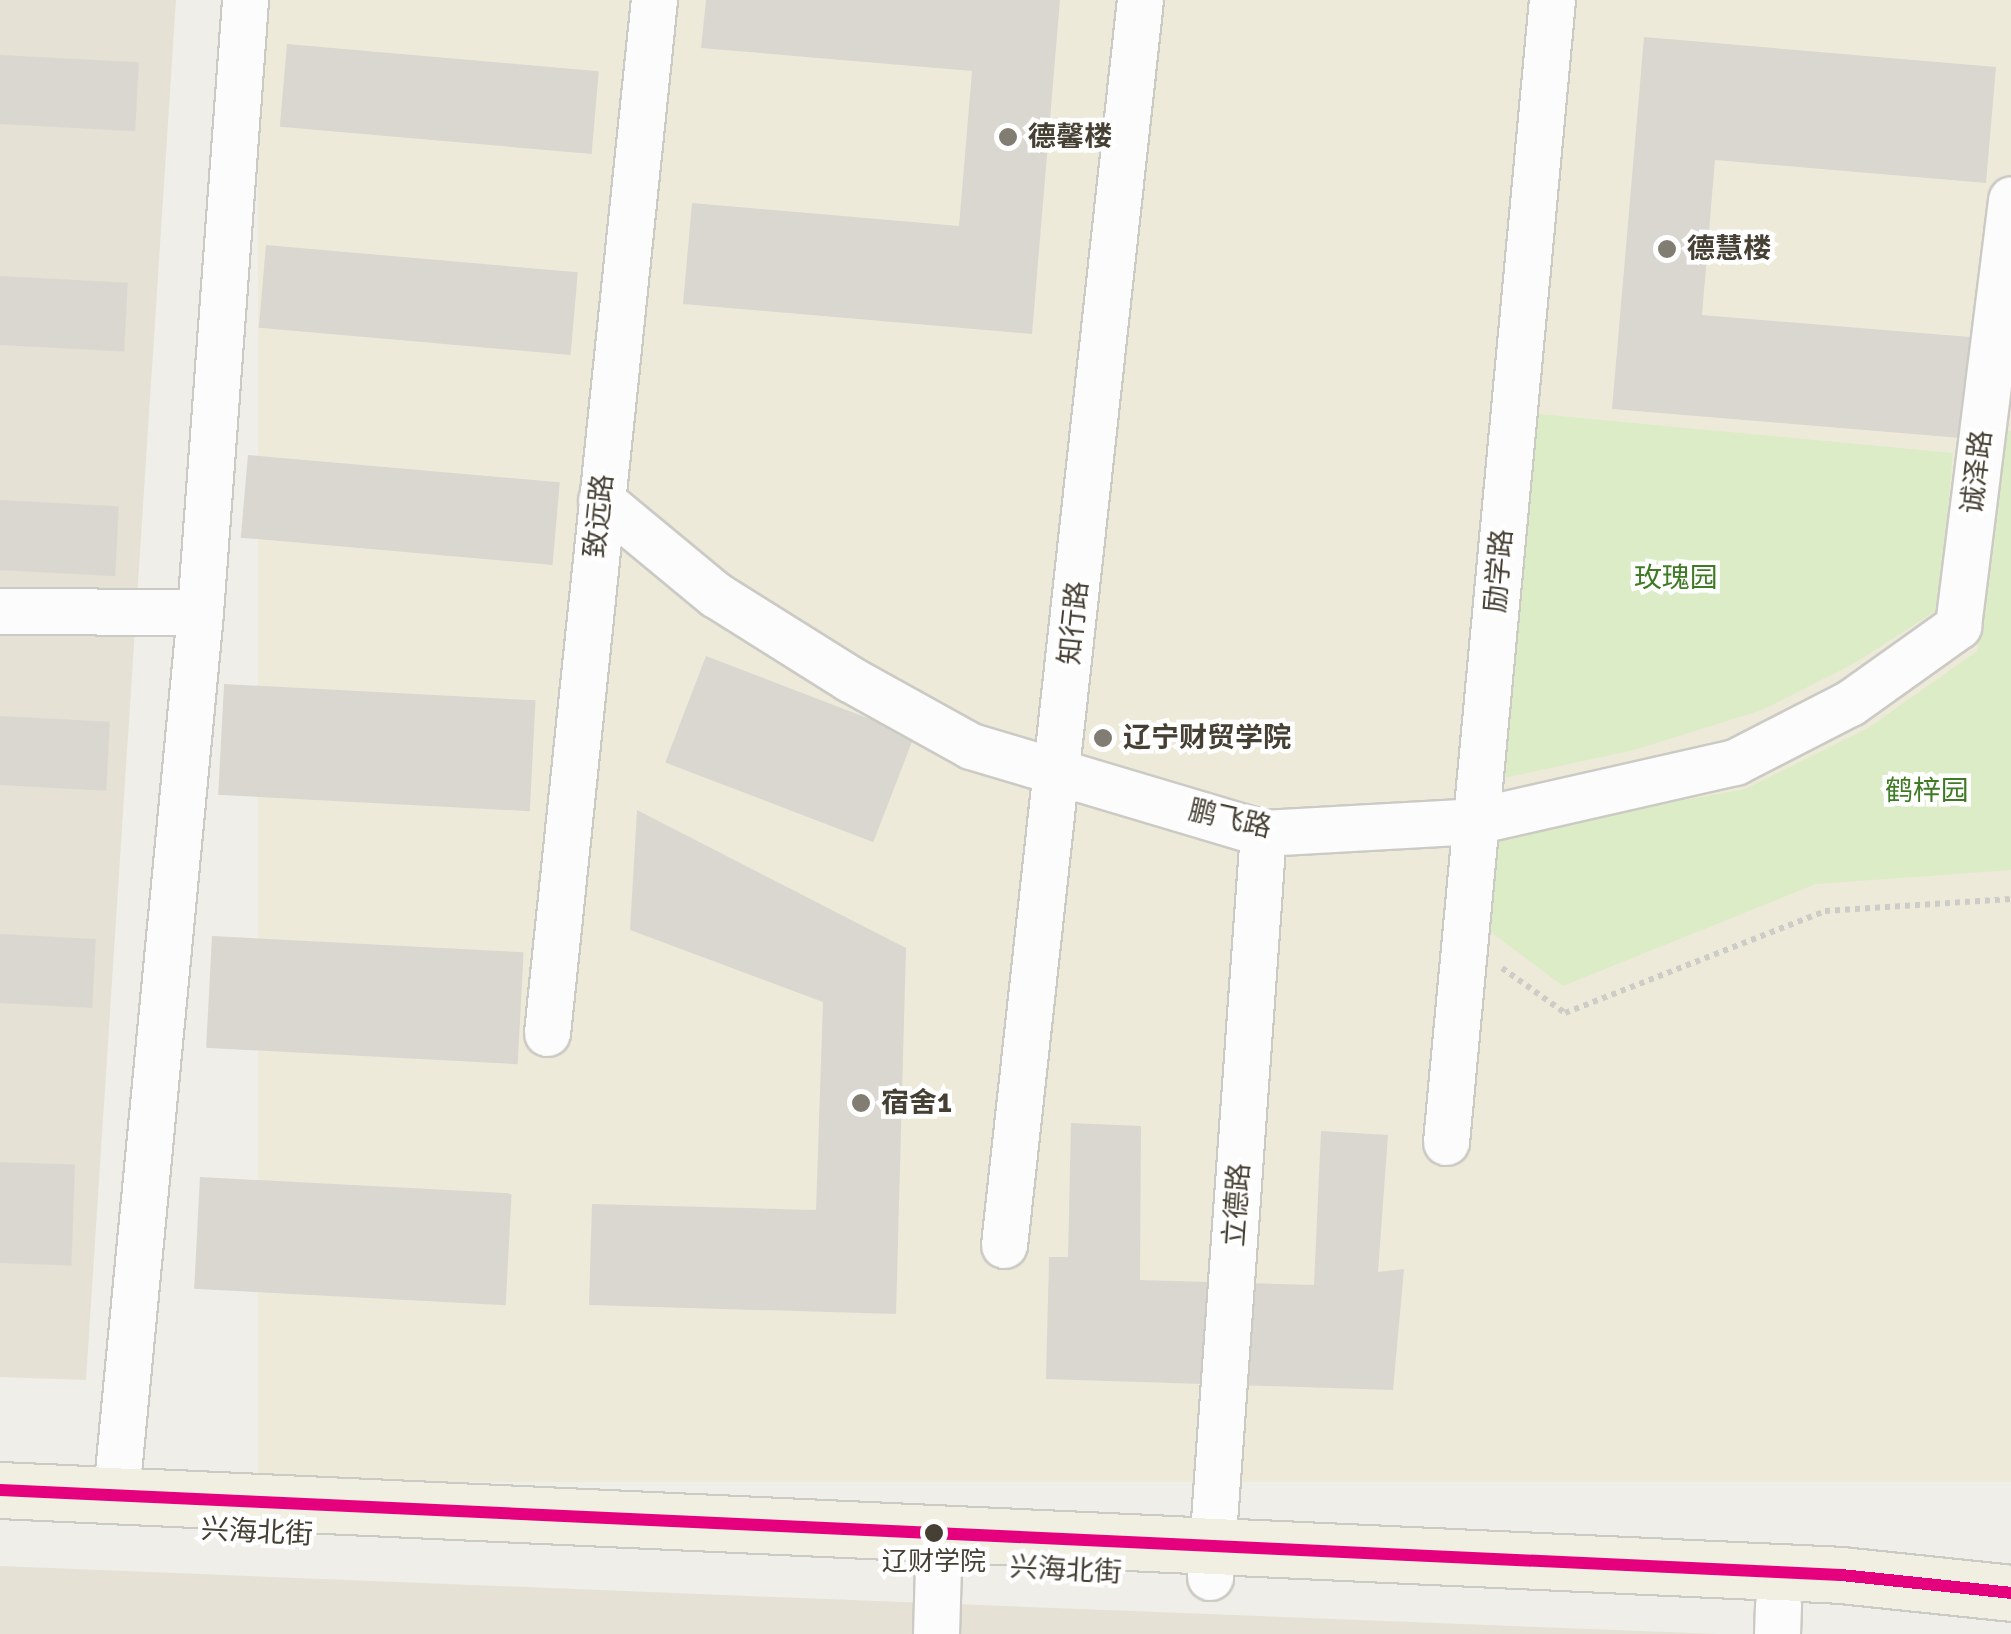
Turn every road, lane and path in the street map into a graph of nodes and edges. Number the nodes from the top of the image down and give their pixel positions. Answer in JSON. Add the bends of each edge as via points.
{"nodes":[{"id":1,"x":245,"y":0,"type":"edge"},
{"id":2,"x":654,"y":0,"type":"edge"},
{"id":3,"x":1140,"y":0,"type":"edge"},
{"id":4,"x":1552,"y":0,"type":"edge"},
{"id":5,"x":2011,"y":199,"type":"edge"},
{"id":6,"x":1998,"y":404,"type":"edge"},
{"id":7,"x":601,"y":500,"type":"junction"},
{"id":8,"x":0,"y":611,"type":"edge"},
{"id":9,"x":200,"y":612,"type":"junction"},
{"id":10,"x":1958,"y":626,"type":"joint"},
{"id":11,"x":1058,"y":772,"type":"junction"},
{"id":12,"x":1475,"y":821,"type":"junction"},
{"id":13,"x":1264,"y":832,"type":"junction"},
{"id":14,"x":2011,"y":900,"type":"edge"},
{"id":15,"x":1464,"y":940,"type":"junction"},
{"id":16,"x":547,"y":1033,"type":"dead end"},
{"id":17,"x":1446,"y":1142,"type":"dead end"},
{"id":18,"x":1004,"y":1246,"type":"dead end"},
{"id":19,"x":0,"y":1490,"type":"edge"},
{"id":20,"x":116,"y":1493,"type":"junction"},
{"id":21,"x":0,"y":1523,"type":"edge"},
{"id":22,"x":939,"y":1548,"type":"junction"},
{"id":23,"x":1211,"y":1561,"type":"junction"},
{"id":24,"x":2011,"y":1593,"type":"edge"},
{"id":25,"x":1777,"y":1619,"type":"edge"},
{"id":26,"x":2011,"y":1624,"type":"edge"},
{"id":27,"x":936,"y":1634,"type":"edge"}],
"edges":[{"from":1,"to":9,"type":"street"},
{"from":2,"to":7,"type":"street","name":"致远路"},
{"from":3,"to":11,"type":"street","name":"知行路"},
{"from":4,"to":12,"type":"street","name":"励学路"},
{"from":5,"to":6,"type":"street","name":"诚泽路"},
{"from":6,"to":10,"type":"street","name":"诚泽路"},
{"from":7,"to":11,"type":"street","name":"鹏飞路","via":[[716,595],[850,679],[971,746]]},
{"from":7,"to":16,"type":"street","name":"致远路"},
{"from":8,"to":9,"type":"street"},
{"from":9,"to":20,"type":"street"},
{"from":10,"to":12,"type":"street","name":"鹏飞路","via":[[1850,704],[1735,762]]},
{"from":11,"to":13,"type":"street","name":"鹏飞路"},
{"from":11,"to":18,"type":"street","name":"知行路"},
{"from":12,"to":13,"type":"street","name":"鹏飞路"},
{"from":12,"to":15,"type":"street","name":"励学路"},
{"from":13,"to":23,"type":"street","name":"立德路"},
{"from":14,"to":15,"type":"path","via":[[1824,911],[1565,1014]]},
{"from":15,"to":17,"type":"street","name":"励学路"},
{"from":19,"to":20,"type":"main road","name":"兴海北街"},
{"from":20,"to":22,"type":"main road","name":"兴海北街"},
{"from":21,"to":22,"type":"main road","name":"兴海北街"},
{"from":22,"to":23,"type":"main road","name":"兴海北街"},
{"from":22,"to":27,"type":"street"},
{"from":23,"to":24,"type":"main road","name":"兴海北街","via":[[1841,1575]]},
{"from":23,"to":25,"type":"main road","name":"兴海北街"},
{"from":25,"to":26,"type":"main road","name":"兴海北街"}]}
